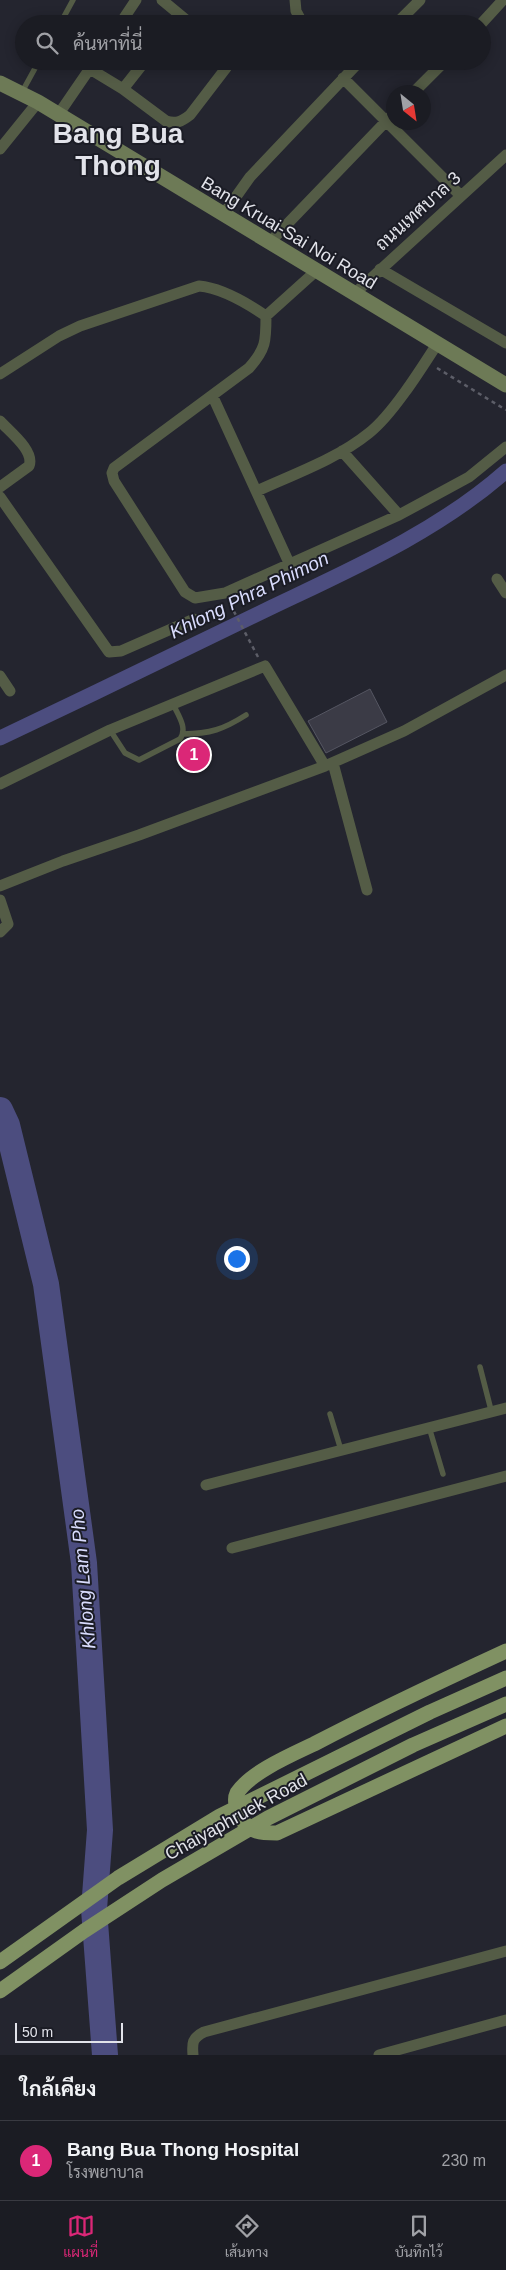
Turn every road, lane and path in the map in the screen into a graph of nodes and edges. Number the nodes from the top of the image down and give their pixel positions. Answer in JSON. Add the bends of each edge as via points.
{"nodes":[{"id":1,"x":73,"y":0,"type":"edge"},
{"id":2,"x":136,"y":0,"type":"edge"},
{"id":3,"x":162,"y":0,"type":"edge"},
{"id":4,"x":295,"y":0,"type":"edge"},
{"id":5,"x":420,"y":0,"type":"edge"},
{"id":6,"x":503,"y":0,"type":"edge"},
{"id":7,"x":65,"y":15,"type":"edge"},
{"id":8,"x":126,"y":15,"type":"edge"},
{"id":9,"x":174,"y":15,"type":"edge"},
{"id":10,"x":298,"y":15,"type":"edge"},
{"id":11,"x":405,"y":15,"type":"edge"},
{"id":12,"x":489,"y":15,"type":"edge"},
{"id":13,"x":34,"y":70,"type":"edge"},
{"id":14,"x":89,"y":70,"type":"edge"},
{"id":15,"x":98,"y":70,"type":"edge"},
{"id":16,"x":138,"y":70,"type":"edge"},
{"id":17,"x":224,"y":70,"type":"edge"},
{"id":18,"x":351,"y":70,"type":"edge"},
{"id":19,"x":436,"y":70,"type":"edge"},
{"id":20,"x":343,"y":78,"type":"junction"},
{"id":21,"x":0,"y":83,"type":"edge"},
{"id":22,"x":421,"y":85,"type":"edge"},
{"id":23,"x":123,"y":89,"type":"junction"},
{"id":24,"x":21,"y":94,"type":"junction"},
{"id":25,"x":38,"y":102,"type":"junction"},
{"id":26,"x":58,"y":115,"type":"junction"},
{"id":27,"x":385,"y":122,"type":"junction"},
{"id":28,"x":0,"y":149,"type":"edge"},
{"id":29,"x":506,"y":155,"type":"edge"},
{"id":30,"x":461,"y":196,"type":"junction"},
{"id":31,"x":223,"y":215,"type":"junction"},
{"id":32,"x":269,"y":243,"type":"junction"},
{"id":33,"x":380,"y":269,"type":"junction"},
{"id":34,"x":316,"y":271,"type":"junction"},
{"id":35,"x":354,"y":294,"type":"junction"},
{"id":36,"x":266,"y":316,"type":"junction"},
{"id":37,"x":506,"y":343,"type":"edge"},
{"id":38,"x":437,"y":344,"type":"junction"},
{"id":39,"x":426,"y":361,"type":"junction"},
{"id":40,"x":0,"y":374,"type":"edge"},
{"id":41,"x":506,"y":385,"type":"edge"},
{"id":42,"x":213,"y":397,"type":"junction"},
{"id":43,"x":506,"y":410,"type":"edge"},
{"id":44,"x":0,"y":422,"type":"edge"},
{"id":45,"x":506,"y":447,"type":"edge"},
{"id":46,"x":342,"y":451,"type":"junction"},
{"id":47,"x":0,"y":487,"type":"edge"},
{"id":48,"x":257,"y":491,"type":"junction"},
{"id":49,"x":0,"y":497,"type":"edge"},
{"id":50,"x":399,"y":515,"type":"junction"},
{"id":51,"x":290,"y":565,"type":"junction"},
{"id":52,"x":497,"y":579,"type":"dead end"},
{"id":53,"x":506,"y":593,"type":"edge"},
{"id":54,"x":229,"y":602,"type":"dead end"},
{"id":55,"x":194,"y":619,"type":"dead end"},
{"id":56,"x":253,"y":650,"type":"dead end"},
{"id":57,"x":506,"y":674,"type":"edge"},
{"id":58,"x":0,"y":676,"type":"edge"},
{"id":59,"x":10,"y":691,"type":"dead end"},
{"id":60,"x":173,"y":704,"type":"junction"},
{"id":61,"x":246,"y":715,"type":"dead end"},
{"id":62,"x":110,"y":730,"type":"junction"},
{"id":63,"x":183,"y":734,"type":"junction"},
{"id":64,"x":329,"y":764,"type":"junction"},
{"id":65,"x":0,"y":784,"type":"edge"},
{"id":66,"x":0,"y":886,"type":"edge"},
{"id":67,"x":367,"y":890,"type":"dead end"},
{"id":68,"x":0,"y":900,"type":"edge"},
{"id":69,"x":0,"y":932,"type":"edge"},
{"id":70,"x":480,"y":1367,"type":"dead end"},
{"id":71,"x":506,"y":1408,"type":"edge"},
{"id":72,"x":491,"y":1410,"type":"junction"},
{"id":73,"x":330,"y":1414,"type":"dead end"},
{"id":74,"x":429,"y":1427,"type":"junction"},
{"id":75,"x":341,"y":1450,"type":"junction"},
{"id":76,"x":442,"y":1474,"type":"dead end"},
{"id":77,"x":506,"y":1476,"type":"edge"},
{"id":78,"x":206,"y":1485,"type":"dead end"},
{"id":79,"x":232,"y":1548,"type":"dead end"},
{"id":80,"x":506,"y":1651,"type":"edge"},
{"id":81,"x":506,"y":1678,"type":"edge"},
{"id":82,"x":506,"y":1704,"type":"edge"},
{"id":83,"x":506,"y":1726,"type":"edge"},
{"id":84,"x":506,"y":1950,"type":"edge"},
{"id":85,"x":0,"y":1962,"type":"edge"},
{"id":86,"x":0,"y":1991,"type":"edge"},
{"id":87,"x":506,"y":2020,"type":"edge"},
{"id":88,"x":193,"y":2055,"type":"edge"},
{"id":89,"x":379,"y":2055,"type":"edge"}],
"edges":[{"from":1,"to":7,"type":"lane"},
{"from":2,"to":8,"type":"street"},
{"from":3,"to":9,"type":"street"},
{"from":4,"to":10,"type":"street"},
{"from":5,"to":11,"type":"street"},
{"from":6,"to":12,"type":"street"},
{"from":13,"to":24,"type":"lane"},
{"from":14,"to":26,"type":"street"},
{"from":15,"to":23,"type":"street"},
{"from":16,"to":23,"type":"street"},
{"from":17,"to":23,"type":"street","via":[[190,115],[173,123]]},
{"from":18,"to":20,"type":"street"},
{"from":19,"to":22,"type":"street"},
{"from":20,"to":27,"type":"street"},
{"from":20,"to":31,"type":"street","via":[[250,177]]},
{"from":21,"to":24,"type":"main road","name":"Bang Kruai-Sai Noi Road"},
{"from":24,"to":25,"type":"main road","name":"Bang Kruai-Sai Noi Road"},
{"from":25,"to":26,"type":"main road","name":"Bang Kruai-Sai Noi Road"},
{"from":25,"to":28,"type":"street"},
{"from":26,"to":31,"type":"main road","name":"Bang Kruai-Sai Noi Road"},
{"from":27,"to":30,"type":"street"},
{"from":27,"to":32,"type":"street"},
{"from":29,"to":30,"type":"street","name":"ถนนเทศบาล 3"},
{"from":30,"to":33,"type":"street","name":"ถนนเทศบาล 3"},
{"from":31,"to":32,"type":"main road","name":"Bang Kruai-Sai Noi Road"},
{"from":32,"to":34,"type":"main road","name":"Bang Kruai-Sai Noi Road"},
{"from":33,"to":35,"type":"street","name":"ถนนเทศบาล 3"},
{"from":33,"to":37,"type":"street"},
{"from":34,"to":35,"type":"main road","name":"Bang Kruai-Sai Noi Road"},
{"from":34,"to":36,"type":"street"},
{"from":35,"to":38,"type":"main road","name":"Bang Kruai-Sai Noi Road"},
{"from":36,"to":40,"type":"street","via":[[248,304],[199,286],[80,326]]},
{"from":36,"to":42,"type":"street","via":[[266,341],[260,356]]},
{"from":38,"to":39,"type":"street"},
{"from":38,"to":41,"type":"main road","name":"Bang Kruai-Sai Noi Road"},
{"from":39,"to":43,"type":"path"},
{"from":39,"to":46,"type":"street","via":[[384,418]]},
{"from":42,"to":48,"type":"street"},
{"from":42,"to":51,"type":"street","via":[[114,468],[114,481],[185,592],[191,596],[225,593]]},
{"from":44,"to":47,"type":"street","via":[[29,454],[31,462]]},
{"from":45,"to":50,"type":"street","via":[[469,477]]},
{"from":46,"to":48,"type":"street"},
{"from":46,"to":50,"type":"street"},
{"from":48,"to":51,"type":"street"},
{"from":49,"to":55,"type":"street","via":[[109,652],[121,651]]},
{"from":50,"to":51,"type":"street"},
{"from":52,"to":53,"type":"street"},
{"from":54,"to":56,"type":"path"},
{"from":57,"to":64,"type":"street","via":[[404,731]]},
{"from":58,"to":59,"type":"street"},
{"from":60,"to":62,"type":"street"},
{"from":60,"to":63,"type":"lane","via":[[183,726]]},
{"from":60,"to":64,"type":"street","via":[[265,666]]},
{"from":61,"to":63,"type":"lane","via":[[205,734]]},
{"from":62,"to":63,"type":"lane","via":[[125,753],[139,760],[180,739]]},
{"from":62,"to":65,"type":"street"},
{"from":64,"to":66,"type":"street","via":[[148,832],[62,860]]},
{"from":64,"to":67,"type":"street"},
{"from":68,"to":69,"type":"street","via":[[8,924]]},
{"from":70,"to":72,"type":"lane"},
{"from":71,"to":72,"type":"street"},
{"from":72,"to":74,"type":"street"},
{"from":73,"to":75,"type":"lane"},
{"from":74,"to":75,"type":"street"},
{"from":74,"to":76,"type":"lane"},
{"from":75,"to":78,"type":"street"},
{"from":77,"to":79,"type":"street"},
{"from":80,"to":83,"type":"main road","via":[[390,1704],[280,1762],[247,1782],[236,1795],[236,1808],[245,1825],[258,1833],[277,1833]]},
{"from":81,"to":85,"type":"main road","name":"Chaiyaphruek Road","via":[[220,1816],[118,1878]]},
{"from":82,"to":86,"type":"main road","name":"Chaiyaphruek Road","via":[[268,1818],[162,1880]]},
{"from":84,"to":88,"type":"street","via":[[204,2032],[192,2042]]},
{"from":87,"to":89,"type":"street"}]}
